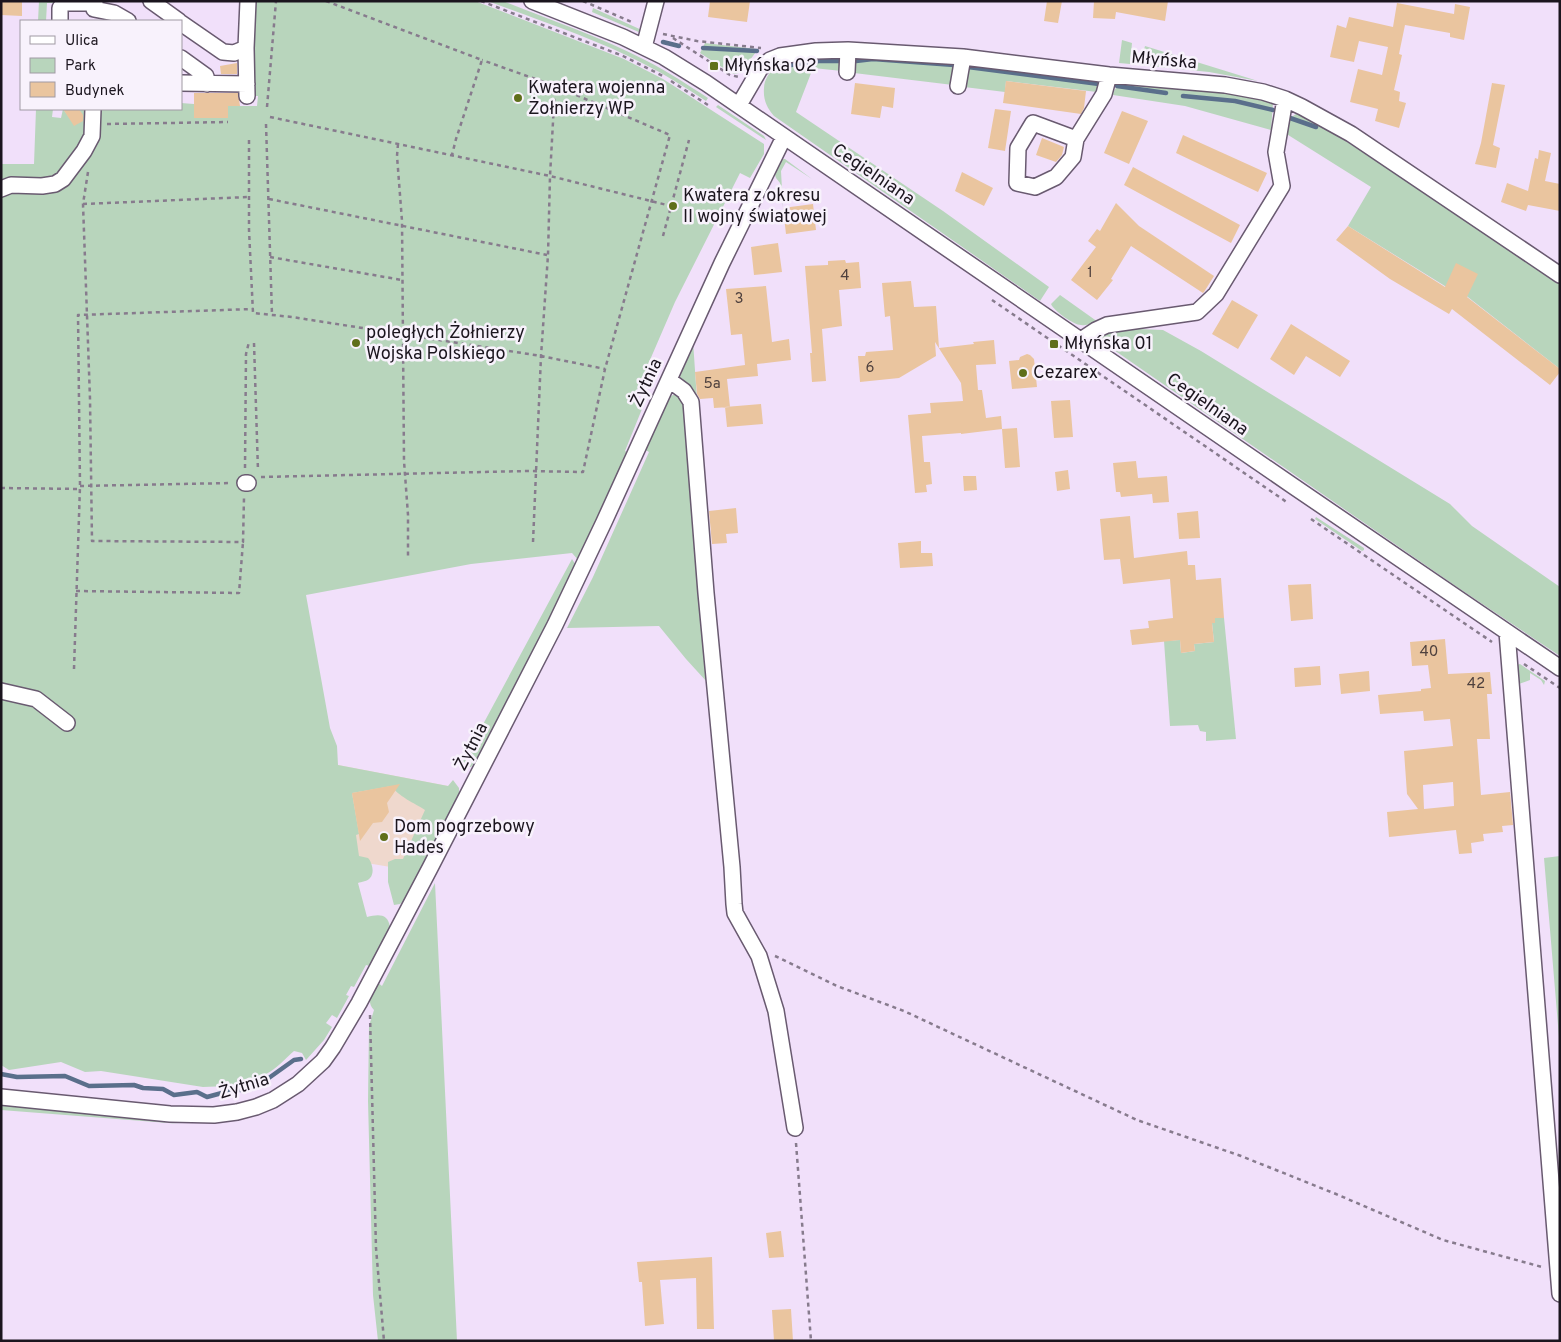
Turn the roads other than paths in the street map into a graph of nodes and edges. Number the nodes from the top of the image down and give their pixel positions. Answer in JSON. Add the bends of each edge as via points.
{"nodes":[{"id":1,"x":150,"y":1,"type":"edge"},
{"id":2,"x":248,"y":1,"type":"edge"},
{"id":3,"x":532,"y":1,"type":"edge"},
{"id":4,"x":656,"y":1,"type":"edge"},
{"id":5,"x":95,"y":9,"type":"edge"},
{"id":6,"x":60,"y":20,"type":"edge"},
{"id":7,"x":126,"y":20,"type":"edge"},
{"id":8,"x":177,"y":20,"type":"edge"},
{"id":9,"x":182,"y":23,"type":"edge"},
{"id":10,"x":644,"y":47,"type":"junction"},
{"id":11,"x":246,"y":48,"type":"junction"},
{"id":12,"x":848,"y":50,"type":"junction"},
{"id":13,"x":963,"y":57,"type":"junction"},
{"id":14,"x":182,"y":59,"type":"edge"},
{"id":15,"x":847,"y":72,"type":"dead end"},
{"id":16,"x":1110,"y":75,"type":"junction"},
{"id":17,"x":182,"y":83,"type":"edge"},
{"id":18,"x":207,"y":84,"type":"junction"},
{"id":19,"x":958,"y":86,"type":"dead end"},
{"id":20,"x":1284,"y":99,"type":"junction"},
{"id":21,"x":739,"y":105,"type":"junction"},
{"id":22,"x":93,"y":110,"type":"edge"},
{"id":23,"x":784,"y":137,"type":"junction"},
{"id":24,"x":1076,"y":139,"type":"junction"},
{"id":25,"x":1,"y":189,"type":"edge"},
{"id":26,"x":1560,"y":275,"type":"edge"},
{"id":27,"x":1080,"y":340,"type":"junction"},
{"id":28,"x":669,"y":380,"type":"junction"},
{"id":29,"x":1506,"y":632,"type":"junction"},
{"id":30,"x":1560,"y":668,"type":"edge"},
{"id":31,"x":1,"y":691,"type":"edge"},
{"id":32,"x":67,"y":723,"type":"dead end"},
{"id":33,"x":1,"y":1097,"type":"edge"},
{"id":34,"x":795,"y":1128,"type":"road end"},
{"id":35,"x":1560,"y":1294,"type":"edge"}],
"edges":[{"from":1,"to":8,"type":"street"},
{"from":2,"to":11,"type":"street"},
{"from":3,"to":10,"type":"street","name":"Cegielniana"},
{"from":4,"to":10,"type":"street"},
{"from":5,"to":6,"type":"street","via":[[64,3],[60,8]]},
{"from":5,"to":7,"type":"street","via":[[114,13]]},
{"from":9,"to":11,"type":"street","via":[[223,52],[234,53]]},
{"from":10,"to":21,"type":"street","name":"Cegielniana"},
{"from":11,"to":18,"type":"street","via":[[247,90]]},
{"from":12,"to":13,"type":"street","name":"Młyńska"},
{"from":12,"to":15,"type":"street"},
{"from":12,"to":21,"type":"street","name":"Młyńska","via":[[794,53],[775,58],[760,70]]},
{"from":13,"to":16,"type":"street","name":"Młyńska"},
{"from":13,"to":19,"type":"street"},
{"from":14,"to":18,"type":"street","via":[[206,76]]},
{"from":16,"to":20,"type":"street","name":"Młyńska","via":[[1225,85]]},
{"from":16,"to":24,"type":"street","via":[[1104,94]]},
{"from":17,"to":18,"type":"street"},
{"from":20,"to":26,"type":"street","name":"Młyńska","via":[[1351,134]]},
{"from":20,"to":27,"type":"street","via":[[1276,152],[1282,186],[1216,294],[1197,312],[1107,325]]},
{"from":21,"to":23,"type":"street","name":"Cegielniana"},
{"from":22,"to":25,"type":"street","via":[[92,136],[63,179],[55,184],[11,185]]},
{"from":23,"to":27,"type":"street","name":"Cegielniana"},
{"from":23,"to":28,"type":"street","name":"Żytnia"},
{"from":24,"to":24,"type":"street","via":[[1034,123],[1018,148],[1017,183],[1034,188],[1056,177],[1073,157]]},
{"from":27,"to":29,"type":"street","name":"Cegielniana"},
{"from":28,"to":33,"type":"street","name":"Żytnia","via":[[604,522],[461,809],[358,1003],[333,1047],[312,1072],[273,1100],[236,1112],[214,1115],[170,1114]]},
{"from":28,"to":34,"type":"street","via":[[684,391],[691,402],[734,904],[738,919],[759,956],[776,1011]]},
{"from":29,"to":30,"type":"street","name":"Cegielniana"},
{"from":29,"to":35,"type":"street"},
{"from":31,"to":32,"type":"street","via":[[36,700]]}]}
